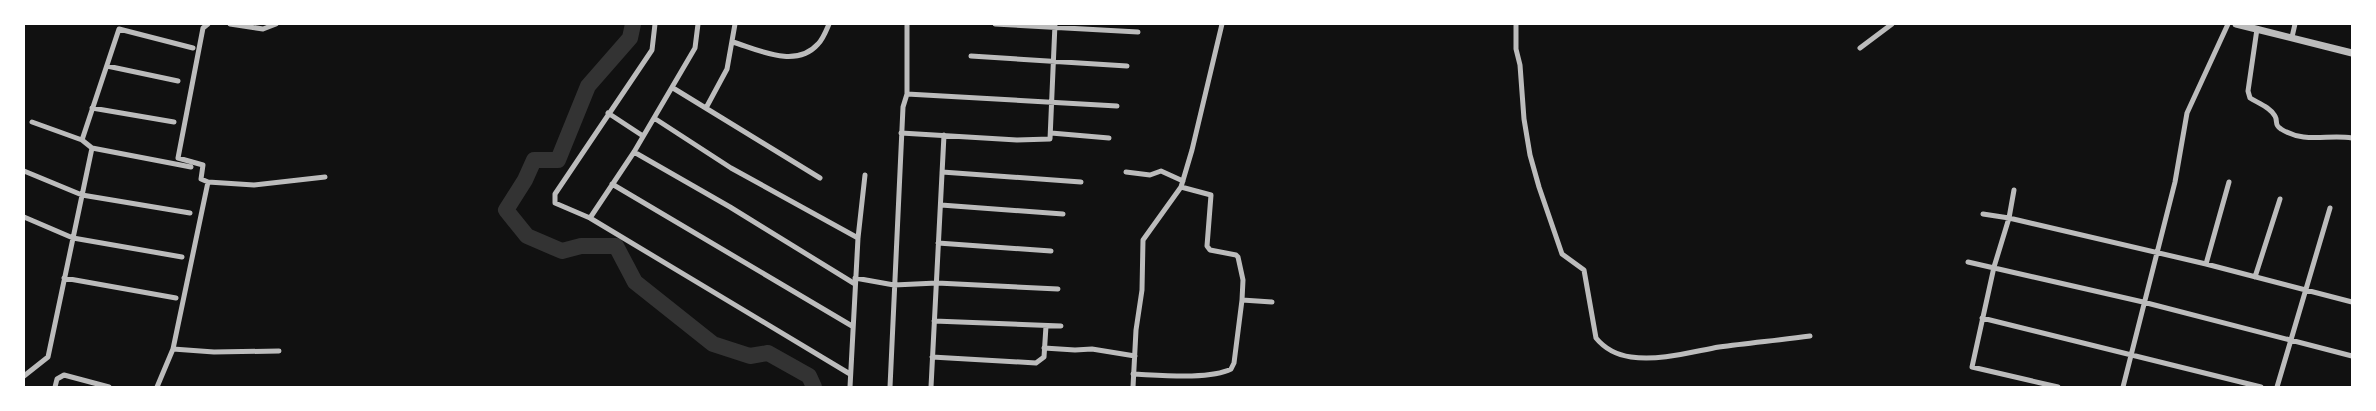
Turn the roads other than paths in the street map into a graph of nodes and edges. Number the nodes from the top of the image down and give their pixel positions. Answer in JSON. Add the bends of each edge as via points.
{"nodes":[{"id":1,"x":208,"y":24,"type":"edge"},
{"id":2,"x":230,"y":24,"type":"edge"},
{"id":3,"x":276,"y":24,"type":"edge"},
{"id":4,"x":655,"y":24,"type":"edge"},
{"id":5,"x":698,"y":24,"type":"edge"},
{"id":6,"x":736,"y":24,"type":"edge"},
{"id":7,"x":830,"y":24,"type":"edge"},
{"id":8,"x":907,"y":24,"type":"edge"},
{"id":9,"x":995,"y":24,"type":"edge"},
{"id":10,"x":1222,"y":24,"type":"edge"},
{"id":11,"x":1516,"y":24,"type":"edge"},
{"id":12,"x":1892,"y":24,"type":"edge"},
{"id":13,"x":2228,"y":24,"type":"edge"},
{"id":14,"x":2236,"y":24,"type":"edge"},
{"id":15,"x":2295,"y":24,"type":"edge"},
{"id":16,"x":1055,"y":25,"type":"edge"},
{"id":17,"x":2256,"y":29,"type":"junction"},
{"id":18,"x":1138,"y":32,"type":"dead end"},
{"id":19,"x":2292,"y":37,"type":"junction"},
{"id":20,"x":734,"y":42,"type":"junction"},
{"id":21,"x":193,"y":48,"type":"dead end"},
{"id":22,"x":1860,"y":48,"type":"dead end"},
{"id":23,"x":2352,"y":53,"type":"edge"},
{"id":24,"x":971,"y":56,"type":"dead end"},
{"id":25,"x":1054,"y":61,"type":"junction"},
{"id":26,"x":107,"y":66,"type":"junction"},
{"id":27,"x":1127,"y":66,"type":"dead end"},
{"id":28,"x":178,"y":81,"type":"dead end"},
{"id":29,"x":673,"y":88,"type":"junction"},
{"id":30,"x":907,"y":94,"type":"junction"},
{"id":31,"x":1052,"y":102,"type":"junction"},
{"id":32,"x":1117,"y":106,"type":"dead end"},
{"id":33,"x":92,"y":108,"type":"junction"},
{"id":34,"x":706,"y":108,"type":"junction"},
{"id":35,"x":608,"y":113,"type":"junction"},
{"id":36,"x":654,"y":118,"type":"junction"},
{"id":37,"x":32,"y":122,"type":"dead end"},
{"id":38,"x":174,"y":122,"type":"dead end"},
{"id":39,"x":901,"y":133,"type":"junction"},
{"id":40,"x":1051,"y":133,"type":"junction"},
{"id":41,"x":644,"y":136,"type":"junction"},
{"id":42,"x":944,"y":136,"type":"junction"},
{"id":43,"x":1109,"y":138,"type":"dead end"},
{"id":44,"x":2352,"y":138,"type":"edge"},
{"id":45,"x":82,"y":140,"type":"junction"},
{"id":46,"x":92,"y":148,"type":"junction"},
{"id":47,"x":634,"y":152,"type":"junction"},
{"id":48,"x":191,"y":167,"type":"dead end"},
{"id":49,"x":24,"y":171,"type":"edge"},
{"id":50,"x":942,"y":172,"type":"junction"},
{"id":51,"x":1126,"y":172,"type":"dead end"},
{"id":52,"x":865,"y":175,"type":"dead end"},
{"id":53,"x":325,"y":177,"type":"dead end"},
{"id":54,"x":820,"y":178,"type":"dead end"},
{"id":55,"x":1183,"y":181,"type":"junction"},
{"id":56,"x":208,"y":182,"type":"junction"},
{"id":57,"x":1081,"y":182,"type":"dead end"},
{"id":58,"x":2229,"y":182,"type":"dead end"},
{"id":59,"x":612,"y":184,"type":"junction"},
{"id":60,"x":1181,"y":187,"type":"junction"},
{"id":61,"x":2014,"y":190,"type":"dead end"},
{"id":62,"x":82,"y":195,"type":"junction"},
{"id":63,"x":2280,"y":199,"type":"dead end"},
{"id":64,"x":941,"y":205,"type":"junction"},
{"id":65,"x":2330,"y":208,"type":"dead end"},
{"id":66,"x":190,"y":214,"type":"dead end"},
{"id":67,"x":1063,"y":214,"type":"dead end"},
{"id":68,"x":1983,"y":214,"type":"dead end"},
{"id":69,"x":24,"y":218,"type":"edge"},
{"id":70,"x":590,"y":218,"type":"junction"},
{"id":71,"x":2009,"y":218,"type":"junction"},
{"id":72,"x":72,"y":238,"type":"junction"},
{"id":73,"x":858,"y":238,"type":"junction"},
{"id":74,"x":938,"y":243,"type":"junction"},
{"id":75,"x":1051,"y":251,"type":"dead end"},
{"id":76,"x":2156,"y":252,"type":"junction"},
{"id":77,"x":182,"y":257,"type":"dead end"},
{"id":78,"x":1968,"y":262,"type":"dead end"},
{"id":79,"x":2206,"y":264,"type":"junction"},
{"id":80,"x":1994,"y":267,"type":"junction"},
{"id":81,"x":2255,"y":276,"type":"junction"},
{"id":82,"x":64,"y":278,"type":"junction"},
{"id":83,"x":855,"y":281,"type":"junction"},
{"id":84,"x":936,"y":283,"type":"junction"},
{"id":85,"x":894,"y":285,"type":"junction"},
{"id":86,"x":1058,"y":289,"type":"dead end"},
{"id":87,"x":2304,"y":290,"type":"junction"},
{"id":88,"x":176,"y":298,"type":"dead end"},
{"id":89,"x":1242,"y":300,"type":"junction"},
{"id":90,"x":1272,"y":302,"type":"dead end"},
{"id":91,"x":2144,"y":302,"type":"junction"},
{"id":92,"x":2352,"y":302,"type":"edge"},
{"id":93,"x":1982,"y":318,"type":"junction"},
{"id":94,"x":934,"y":321,"type":"junction"},
{"id":95,"x":852,"y":326,"type":"junction"},
{"id":96,"x":1046,"y":326,"type":"junction"},
{"id":97,"x":1061,"y":326,"type":"dead end"},
{"id":98,"x":1810,"y":336,"type":"dead end"},
{"id":99,"x":2290,"y":341,"type":"junction"},
{"id":100,"x":1044,"y":348,"type":"junction"},
{"id":101,"x":173,"y":350,"type":"junction"},
{"id":102,"x":279,"y":351,"type":"dead end"},
{"id":103,"x":2131,"y":353,"type":"junction"},
{"id":104,"x":1135,"y":356,"type":"junction"},
{"id":105,"x":2352,"y":356,"type":"edge"},
{"id":106,"x":932,"y":357,"type":"junction"},
{"id":107,"x":850,"y":374,"type":"junction"},
{"id":108,"x":1134,"y":374,"type":"junction"},
{"id":109,"x":24,"y":376,"type":"edge"},
{"id":110,"x":55,"y":387,"type":"edge"},
{"id":111,"x":109,"y":387,"type":"edge"},
{"id":112,"x":157,"y":387,"type":"edge"},
{"id":113,"x":850,"y":387,"type":"edge"},
{"id":114,"x":890,"y":387,"type":"edge"},
{"id":115,"x":931,"y":387,"type":"edge"},
{"id":116,"x":1133,"y":387,"type":"edge"},
{"id":117,"x":2058,"y":387,"type":"edge"},
{"id":118,"x":2122,"y":387,"type":"edge"},
{"id":119,"x":2261,"y":387,"type":"edge"},
{"id":120,"x":2277,"y":387,"type":"edge"}],
"edges":[{"from":1,"to":56,"type":"street","via":[[203,28],[178,158],[202,165],[201,179]]},
{"from":2,"to":3,"type":"street","via":[[263,28]]},
{"from":4,"to":35,"type":"street","via":[[652,50]]},
{"from":5,"to":29,"type":"street","via":[[695,48]]},
{"from":6,"to":20,"type":"street"},
{"from":7,"to":20,"type":"street","via":[[820,43],[797,56],[781,57]]},
{"from":8,"to":30,"type":"street"},
{"from":9,"to":16,"type":"street"},
{"from":10,"to":55,"type":"street"},
{"from":11,"to":98,"type":"street","via":[[1524,119],[1532,163],[1562,254],[1584,270],[1596,338],[1602,345],[1631,357],[1650,358]]},
{"from":12,"to":22,"type":"street"},
{"from":13,"to":76,"type":"street","via":[[2187,113],[2175,182]]},
{"from":14,"to":17,"type":"street"},
{"from":15,"to":19,"type":"street"},
{"from":16,"to":18,"type":"street"},
{"from":16,"to":25,"type":"street"},
{"from":17,"to":19,"type":"street"},
{"from":17,"to":44,"type":"street","via":[[2248,91],[2250,98],[2274,114],[2276,124],[2284,131],[2316,140]]},
{"from":19,"to":23,"type":"street"},
{"from":20,"to":34,"type":"street","via":[[725,73]]},
{"from":21,"to":26,"type":"street","via":[[119,29]]},
{"from":24,"to":25,"type":"street"},
{"from":25,"to":27,"type":"street"},
{"from":25,"to":31,"type":"street"},
{"from":26,"to":28,"type":"street"},
{"from":26,"to":33,"type":"street"},
{"from":29,"to":34,"type":"street"},
{"from":29,"to":36,"type":"street"},
{"from":30,"to":31,"type":"street"},
{"from":30,"to":39,"type":"street"},
{"from":31,"to":32,"type":"street"},
{"from":31,"to":40,"type":"street"},
{"from":33,"to":38,"type":"street"},
{"from":33,"to":45,"type":"street"},
{"from":34,"to":54,"type":"street"},
{"from":35,"to":41,"type":"street"},
{"from":35,"to":70,"type":"street","via":[[555,194],[558,206]]},
{"from":36,"to":41,"type":"street"},
{"from":36,"to":73,"type":"street","via":[[731,168]]},
{"from":37,"to":45,"type":"street"},
{"from":39,"to":42,"type":"street"},
{"from":39,"to":85,"type":"street"},
{"from":40,"to":42,"type":"street","via":[[1050,139],[1043,140]]},
{"from":40,"to":43,"type":"street"},
{"from":41,"to":47,"type":"street"},
{"from":42,"to":50,"type":"street"},
{"from":45,"to":46,"type":"street"},
{"from":46,"to":48,"type":"street"},
{"from":46,"to":62,"type":"street"},
{"from":47,"to":59,"type":"street"},
{"from":47,"to":83,"type":"street"},
{"from":49,"to":62,"type":"street"},
{"from":50,"to":57,"type":"street"},
{"from":50,"to":64,"type":"street"},
{"from":51,"to":55,"type":"street","via":[[1150,175],[1161,171]]},
{"from":52,"to":73,"type":"street"},
{"from":53,"to":56,"type":"street","via":[[254,185]]},
{"from":55,"to":60,"type":"street"},
{"from":56,"to":101,"type":"street"},
{"from":58,"to":79,"type":"street"},
{"from":59,"to":70,"type":"street"},
{"from":59,"to":95,"type":"street"},
{"from":60,"to":89,"type":"street","via":[[1211,195],[1207,246],[1210,250],[1238,257],[1243,280]]},
{"from":60,"to":104,"type":"street","via":[[1143,240]]},
{"from":61,"to":71,"type":"street"},
{"from":62,"to":66,"type":"street"},
{"from":62,"to":72,"type":"street"},
{"from":63,"to":81,"type":"street"},
{"from":64,"to":67,"type":"street"},
{"from":64,"to":74,"type":"street"},
{"from":65,"to":87,"type":"street"},
{"from":68,"to":71,"type":"street"},
{"from":69,"to":72,"type":"street"},
{"from":70,"to":107,"type":"street"},
{"from":71,"to":76,"type":"street"},
{"from":71,"to":80,"type":"street"},
{"from":72,"to":77,"type":"street"},
{"from":72,"to":82,"type":"street"},
{"from":73,"to":83,"type":"street"},
{"from":74,"to":75,"type":"street"},
{"from":74,"to":84,"type":"street"},
{"from":76,"to":79,"type":"street"},
{"from":76,"to":91,"type":"street"},
{"from":78,"to":80,"type":"street"},
{"from":79,"to":81,"type":"street"},
{"from":80,"to":91,"type":"street"},
{"from":80,"to":93,"type":"street"},
{"from":81,"to":87,"type":"street"},
{"from":82,"to":88,"type":"street"},
{"from":82,"to":109,"type":"street","via":[[48,357]]},
{"from":83,"to":85,"type":"street"},
{"from":83,"to":95,"type":"street"},
{"from":84,"to":85,"type":"street"},
{"from":84,"to":86,"type":"street"},
{"from":84,"to":94,"type":"street"},
{"from":85,"to":114,"type":"street"},
{"from":87,"to":92,"type":"street"},
{"from":87,"to":99,"type":"street"},
{"from":89,"to":90,"type":"street"},
{"from":89,"to":108,"type":"street","via":[[1231,369],[1216,374]]},
{"from":91,"to":99,"type":"street"},
{"from":91,"to":103,"type":"street"},
{"from":93,"to":103,"type":"street"},
{"from":93,"to":117,"type":"street","via":[[1972,367]]},
{"from":94,"to":96,"type":"street"},
{"from":94,"to":106,"type":"street"},
{"from":95,"to":107,"type":"street"},
{"from":96,"to":97,"type":"street"},
{"from":96,"to":100,"type":"street"},
{"from":99,"to":105,"type":"street"},
{"from":99,"to":120,"type":"street"},
{"from":100,"to":104,"type":"street","via":[[1092,349]]},
{"from":100,"to":106,"type":"street","via":[[1044,357],[1036,363]]},
{"from":101,"to":102,"type":"street"},
{"from":101,"to":112,"type":"street"},
{"from":103,"to":118,"type":"street"},
{"from":103,"to":119,"type":"street"},
{"from":104,"to":108,"type":"street"},
{"from":106,"to":115,"type":"street"},
{"from":107,"to":113,"type":"street"},
{"from":108,"to":116,"type":"street"},
{"from":110,"to":111,"type":"street","via":[[57,379],[64,375]]}]}
